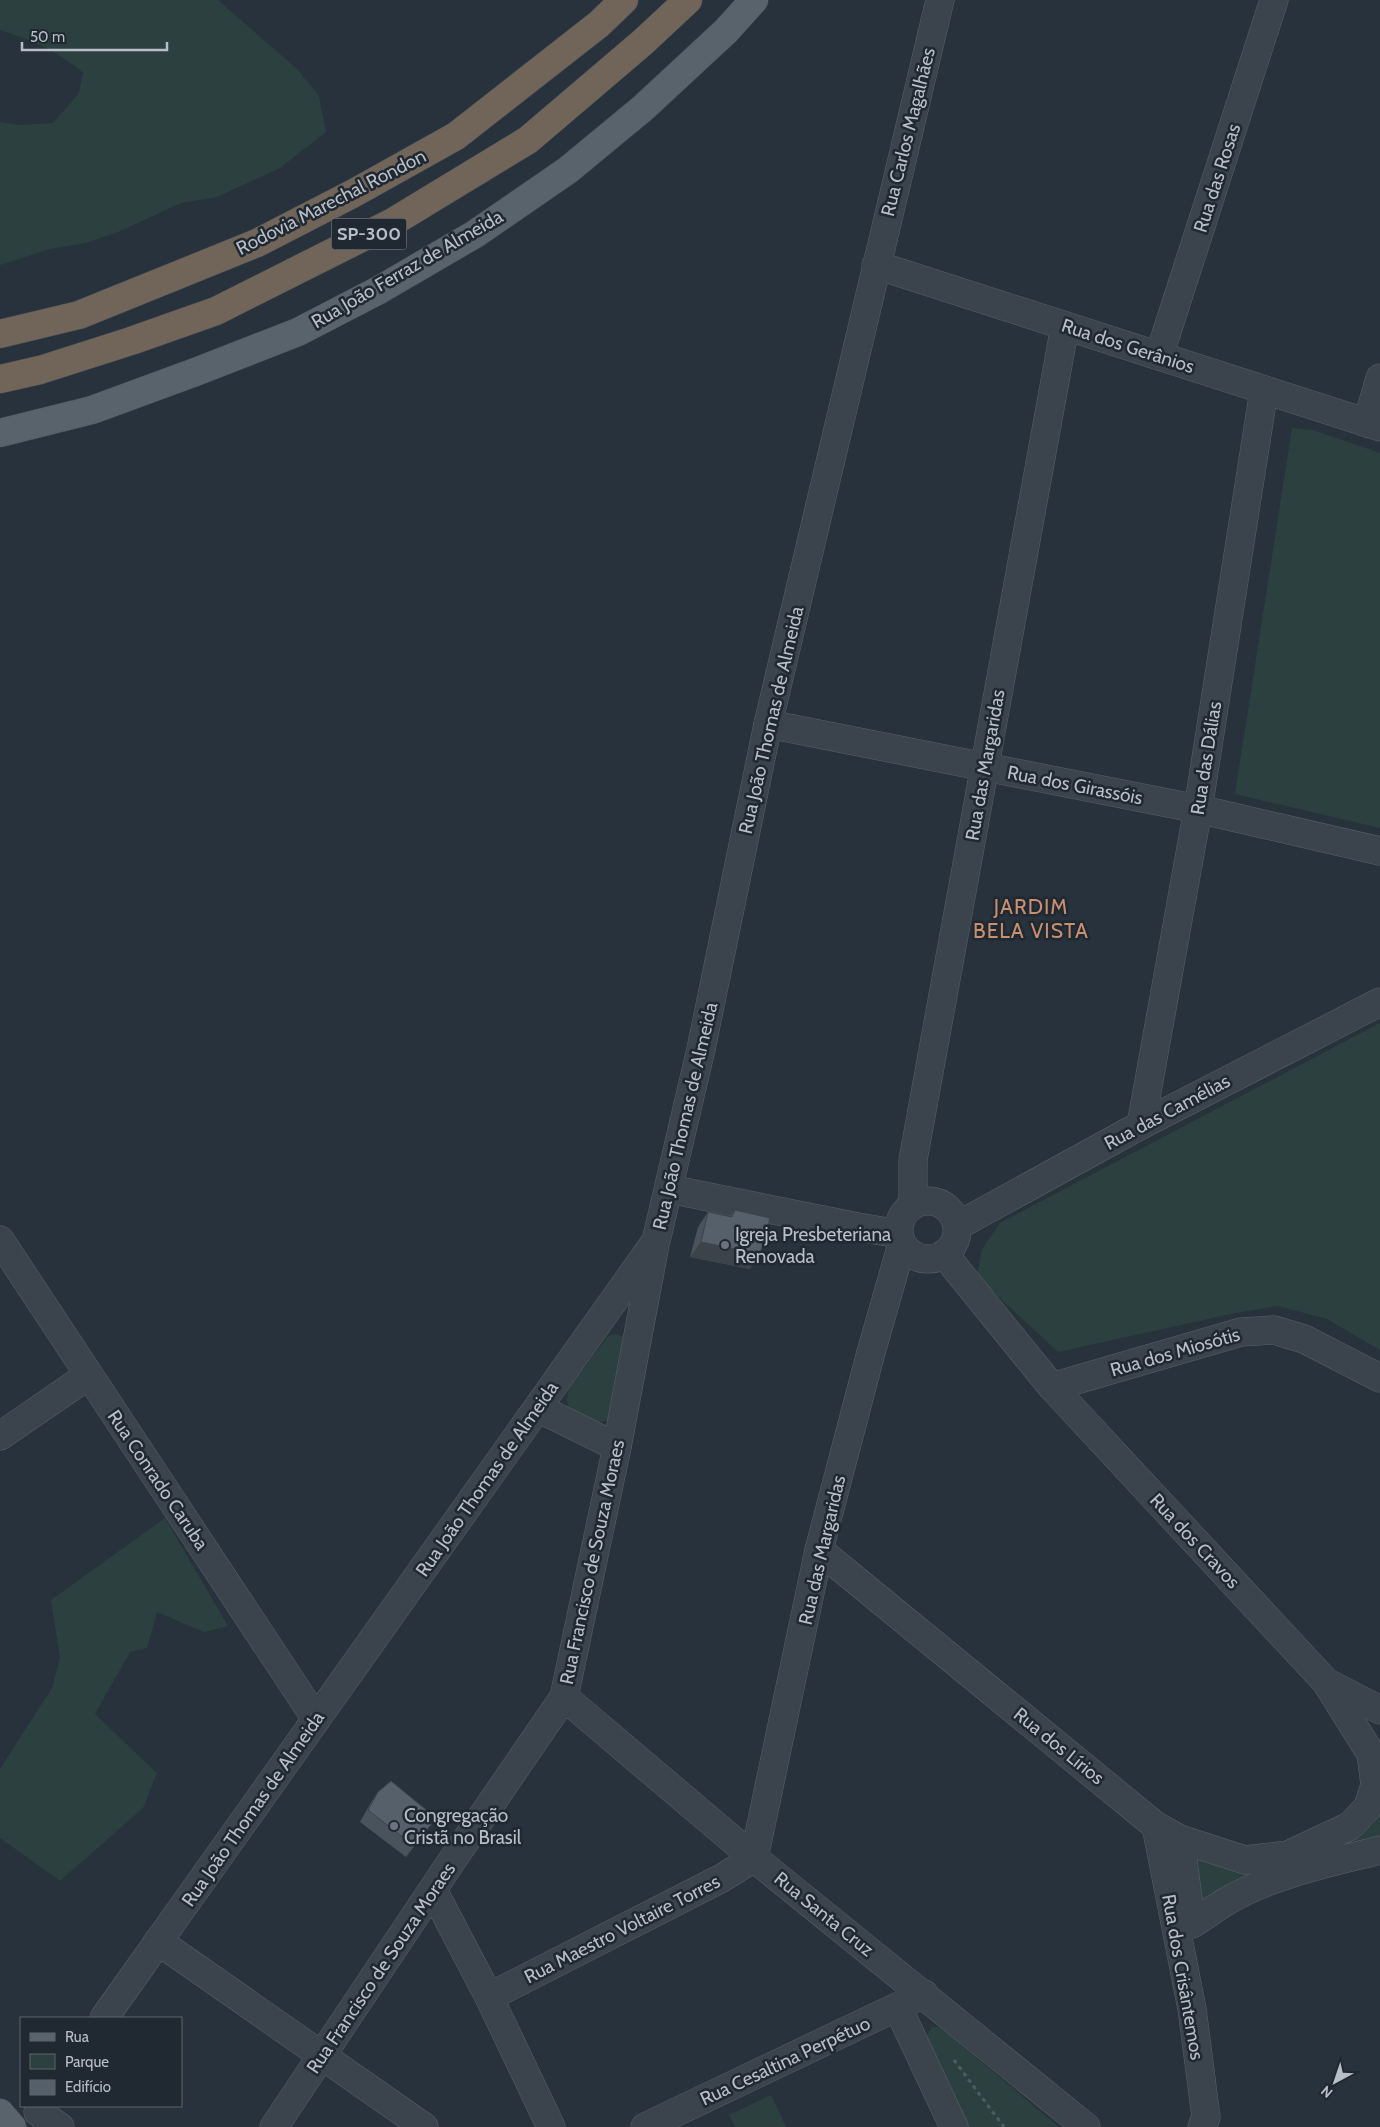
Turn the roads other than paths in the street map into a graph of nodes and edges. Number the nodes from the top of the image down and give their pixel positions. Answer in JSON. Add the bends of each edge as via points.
{"nodes":[{"id":1,"x":624,"y":0,"type":"edge"},
{"id":2,"x":688,"y":0,"type":"edge"},
{"id":3,"x":754,"y":0,"type":"edge"},
{"id":4,"x":940,"y":0,"type":"edge"},
{"id":5,"x":1274,"y":0,"type":"edge"},
{"id":6,"x":876,"y":265,"type":"junction"},
{"id":7,"x":1065,"y":326,"type":"junction"},
{"id":8,"x":0,"y":334,"type":"edge"},
{"id":9,"x":1159,"y":356,"type":"junction"},
{"id":10,"x":1380,"y":378,"type":"edge"},
{"id":11,"x":0,"y":379,"type":"edge"},
{"id":12,"x":1264,"y":390,"type":"junction"},
{"id":13,"x":1373,"y":425,"type":"edge"},
{"id":14,"x":0,"y":433,"type":"edge"},
{"id":15,"x":768,"y":724,"type":"junction"},
{"id":16,"x":984,"y":766,"type":"junction"},
{"id":17,"x":1198,"y":809,"type":"junction"},
{"id":18,"x":1380,"y":851,"type":"edge"},
{"id":19,"x":1380,"y":1002,"type":"edge"},
{"id":20,"x":1141,"y":1125,"type":"junction"},
{"id":21,"x":670,"y":1189,"type":"junction"},
{"id":22,"x":913,"y":1204,"type":"junction"},
{"id":23,"x":956,"y":1226,"type":"junction"},
{"id":24,"x":901,"y":1239,"type":"junction"},
{"id":25,"x":0,"y":1240,"type":"edge"},
{"id":26,"x":656,"y":1241,"type":"junction"},
{"id":27,"x":944,"y":1254,"type":"junction"},
{"id":28,"x":89,"y":1375,"type":"junction"},
{"id":29,"x":1380,"y":1378,"type":"edge"},
{"id":30,"x":1052,"y":1387,"type":"junction"},
{"id":31,"x":538,"y":1408,"type":"junction"},
{"id":32,"x":0,"y":1436,"type":"edge"},
{"id":33,"x":617,"y":1447,"type":"junction"},
{"id":34,"x":819,"y":1550,"type":"junction"},
{"id":35,"x":1326,"y":1682,"type":"junction"},
{"id":36,"x":564,"y":1697,"type":"junction"},
{"id":37,"x":1380,"y":1710,"type":"edge"},
{"id":38,"x":316,"y":1719,"type":"junction"},
{"id":39,"x":1168,"y":1833,"type":"junction"},
{"id":40,"x":1329,"y":1837,"type":"joint"},
{"id":41,"x":1380,"y":1850,"type":"edge"},
{"id":42,"x":754,"y":1858,"type":"junction"},
{"id":43,"x":433,"y":1890,"type":"junction"},
{"id":44,"x":1192,"y":1924,"type":"junction"},
{"id":45,"x":158,"y":1941,"type":"junction"},
{"id":46,"x":924,"y":1994,"type":"junction"},
{"id":47,"x":489,"y":1997,"type":"junction"},
{"id":48,"x":898,"y":2008,"type":"junction"},
{"id":49,"x":105,"y":2017,"type":"edge"},
{"id":50,"x":322,"y":2056,"type":"junction"},
{"id":51,"x":0,"y":2113,"type":"edge"},
{"id":52,"x":35,"y":2115,"type":"edge"},
{"id":53,"x":12,"y":2127,"type":"edge"},
{"id":54,"x":60,"y":2127,"type":"edge"},
{"id":55,"x":274,"y":2127,"type":"edge"},
{"id":56,"x":424,"y":2127,"type":"edge"},
{"id":57,"x":550,"y":2127,"type":"edge"},
{"id":58,"x":645,"y":2127,"type":"edge"},
{"id":59,"x":954,"y":2127,"type":"edge"},
{"id":60,"x":1086,"y":2127,"type":"edge"},
{"id":61,"x":1202,"y":2127,"type":"edge"},
{"id":62,"x":1224,"y":2127,"type":"edge"}],
"edges":[{"from":1,"to":8,"type":"highway","name":"Rodovia Marechal Rondon","number":"SP-300","via":[[600,24],[456,136],[354,193],[257,243],[88,312]]},
{"from":2,"to":11,"type":"highway","number":"SP-300","via":[[528,140],[392,222],[216,311],[40,370]]},
{"from":3,"to":14,"type":"main road","name":"Rua João Ferraz de Almeida","via":[[726,31],[650,101],[568,170],[475,234],[379,290],[298,332],[198,372],[92,410]]},
{"from":4,"to":6,"type":"street","name":"Rua Carlos Magalhães"},
{"from":5,"to":9,"type":"street","name":"Rua das Rosas"},
{"from":6,"to":7,"type":"street","name":"Rua dos Gerânios"},
{"from":6,"to":15,"type":"street","name":"Rua João Thomas de Almeida"},
{"from":7,"to":9,"type":"street","name":"Rua dos Gerânios"},
{"from":7,"to":16,"type":"street","name":"Rua das Margaridas"},
{"from":9,"to":12,"type":"street","name":"Rua dos Gerânios"},
{"from":10,"to":13,"type":"street"},
{"from":12,"to":13,"type":"street","name":"Rua dos Gerânios"},
{"from":12,"to":17,"type":"street","name":"Rua das Dálias"},
{"from":15,"to":16,"type":"street","name":"Rua dos Girassóis"},
{"from":15,"to":21,"type":"street","name":"Rua João Thomas de Almeida"},
{"from":16,"to":17,"type":"street","name":"Rua dos Girassóis"},
{"from":16,"to":22,"type":"street","name":"Rua das Margaridas","via":[[913,1160]]},
{"from":17,"to":18,"type":"street","name":"Rua dos Girassóis"},
{"from":17,"to":20,"type":"street","name":"Rua das Dálias"},
{"from":19,"to":20,"type":"street","name":"Rua das Camélias"},
{"from":20,"to":23,"type":"street","name":"Rua das Camélias"},
{"from":21,"to":24,"type":"street","via":[[858,1227]]},
{"from":21,"to":26,"type":"street","name":"Rua João Thomas de Almeida"},
{"from":22,"to":23,"type":"street","via":[[931,1201],[940,1204],[954,1217]]},
{"from":22,"to":24,"type":"street","via":[[902,1217]]},
{"from":23,"to":27,"type":"street","via":[[955,1241]]},
{"from":24,"to":27,"type":"street","via":[[916,1257],[935,1258]]},
{"from":24,"to":34,"type":"street","name":"Rua das Margaridas"},
{"from":25,"to":28,"type":"street","name":"Rua Conrado Caruba"},
{"from":26,"to":31,"type":"street","name":"Rua João Thomas de Almeida"},
{"from":26,"to":33,"type":"street","name":"Rua Francisco de Souza Moraes"},
{"from":27,"to":30,"type":"street","name":"Rua dos Cravos"},
{"from":28,"to":32,"type":"street"},
{"from":28,"to":38,"type":"street","name":"Rua Conrado Caruba"},
{"from":29,"to":30,"type":"street","name":"Rua dos Miosótis","via":[[1304,1339],[1274,1330],[1241,1332]]},
{"from":30,"to":35,"type":"street","name":"Rua dos Cravos"},
{"from":31,"to":33,"type":"street"},
{"from":31,"to":38,"type":"street","name":"Rua João Thomas de Almeida"},
{"from":33,"to":36,"type":"street","name":"Rua Francisco de Souza Moraes"},
{"from":34,"to":39,"type":"street","name":"Rua dos Lírios"},
{"from":34,"to":42,"type":"street","name":"Rua das Margaridas"},
{"from":35,"to":37,"type":"street"},
{"from":35,"to":40,"type":"street","name":"Rua dos Cravos","via":[[1371,1754],[1375,1785],[1368,1807],[1350,1826]]},
{"from":36,"to":42,"type":"street","name":"Rua Santa Cruz"},
{"from":36,"to":43,"type":"street","name":"Rua Francisco de Souza Moraes"},
{"from":38,"to":45,"type":"street","name":"Rua João Thomas de Almeida"},
{"from":39,"to":40,"type":"street","name":"Rua dos Lírios","via":[[1245,1860],[1288,1855]]},
{"from":39,"to":44,"type":"street","name":"Rua dos Crisântemos"},
{"from":39,"to":61,"type":"street","name":"Rua dos Crisântemos","via":[[1206,2117]]},
{"from":41,"to":44,"type":"street","via":[[1270,1882],[1228,1900]]},
{"from":42,"to":46,"type":"street","name":"Rua Santa Cruz"},
{"from":42,"to":47,"type":"street","name":"Rua Maestro Voltaire Torres","via":[[722,1878]]},
{"from":43,"to":47,"type":"street"},
{"from":43,"to":50,"type":"street","name":"Rua Francisco de Souza Moraes"},
{"from":44,"to":62,"type":"street","name":"Rua dos Crisântemos"},
{"from":45,"to":49,"type":"street","name":"Rua João Thomas de Almeida"},
{"from":45,"to":50,"type":"street"},
{"from":46,"to":48,"type":"street","name":"Rua Cesaltina Perpétuo"},
{"from":46,"to":60,"type":"street","name":"Rua Santa Cruz"},
{"from":47,"to":57,"type":"street"},
{"from":48,"to":58,"type":"street","name":"Rua Cesaltina Perpétuo"},
{"from":48,"to":59,"type":"street"},
{"from":50,"to":55,"type":"street","name":"Rua Francisco de Souza Moraes"},
{"from":50,"to":56,"type":"street"},
{"from":51,"to":53,"type":"main road"},
{"from":52,"to":54,"type":"street"}]}
